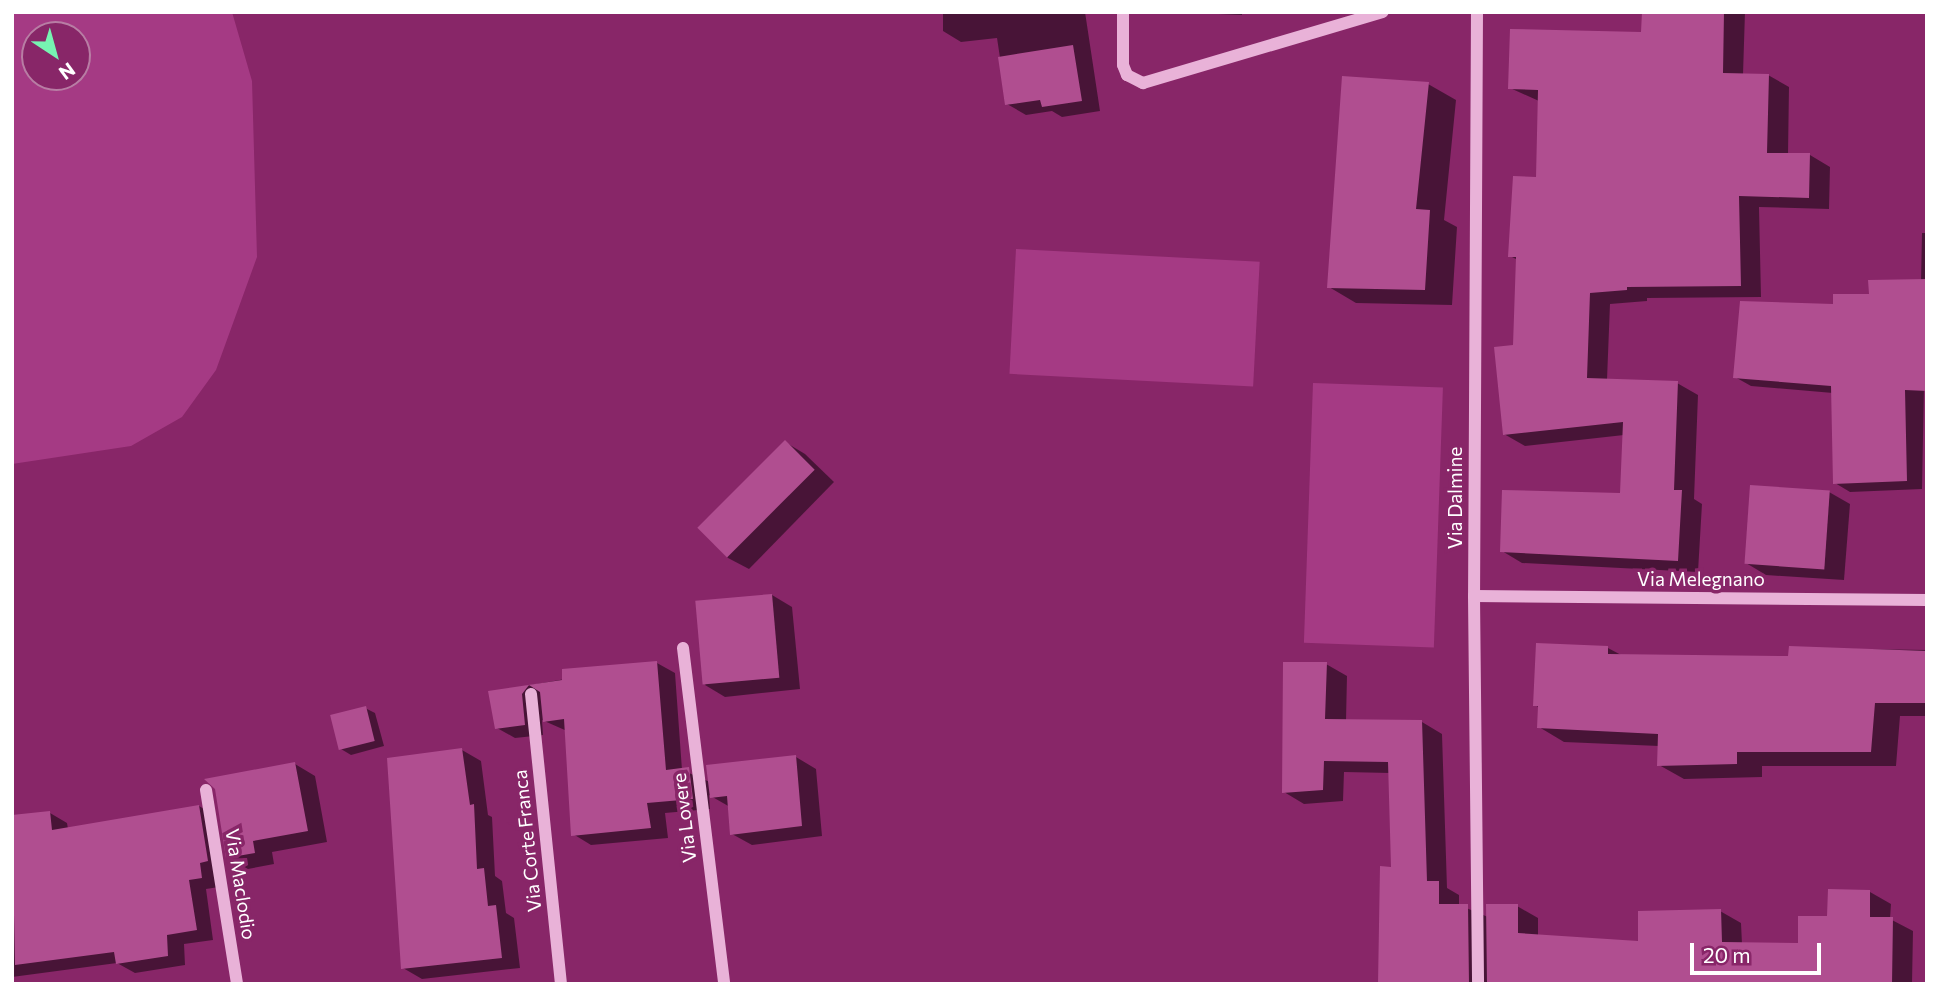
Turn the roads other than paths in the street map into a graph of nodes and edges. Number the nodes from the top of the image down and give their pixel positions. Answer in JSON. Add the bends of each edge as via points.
{"nodes":[{"id":1,"x":1123,"y":12,"type":"edge"},
{"id":2,"x":1382,"y":12,"type":"edge"},
{"id":3,"x":1477,"y":12,"type":"edge"},
{"id":4,"x":1474,"y":597,"type":"junction"},
{"id":5,"x":1927,"y":600,"type":"edge"},
{"id":6,"x":683,"y":648,"type":"dead end"},
{"id":7,"x":531,"y":694,"type":"dead end"},
{"id":8,"x":205,"y":790,"type":"dead end"},
{"id":9,"x":237,"y":984,"type":"edge"},
{"id":10,"x":561,"y":984,"type":"edge"},
{"id":11,"x":724,"y":984,"type":"edge"},
{"id":12,"x":1478,"y":984,"type":"edge"}],
"edges":[{"from":1,"to":2,"type":"street","via":[[1123,65],[1127,75],[1143,83]]},
{"from":3,"to":4,"type":"street","name":"Via Dalmine"},
{"from":4,"to":5,"type":"street","name":"Via Melegnano"},
{"from":4,"to":12,"type":"street","name":"Via Dalmine"},
{"from":6,"to":11,"type":"street","name":"Via Lovere"},
{"from":7,"to":10,"type":"street","name":"Via Corte Franca"},
{"from":8,"to":9,"type":"street","name":"Via Maclodio"}]}
